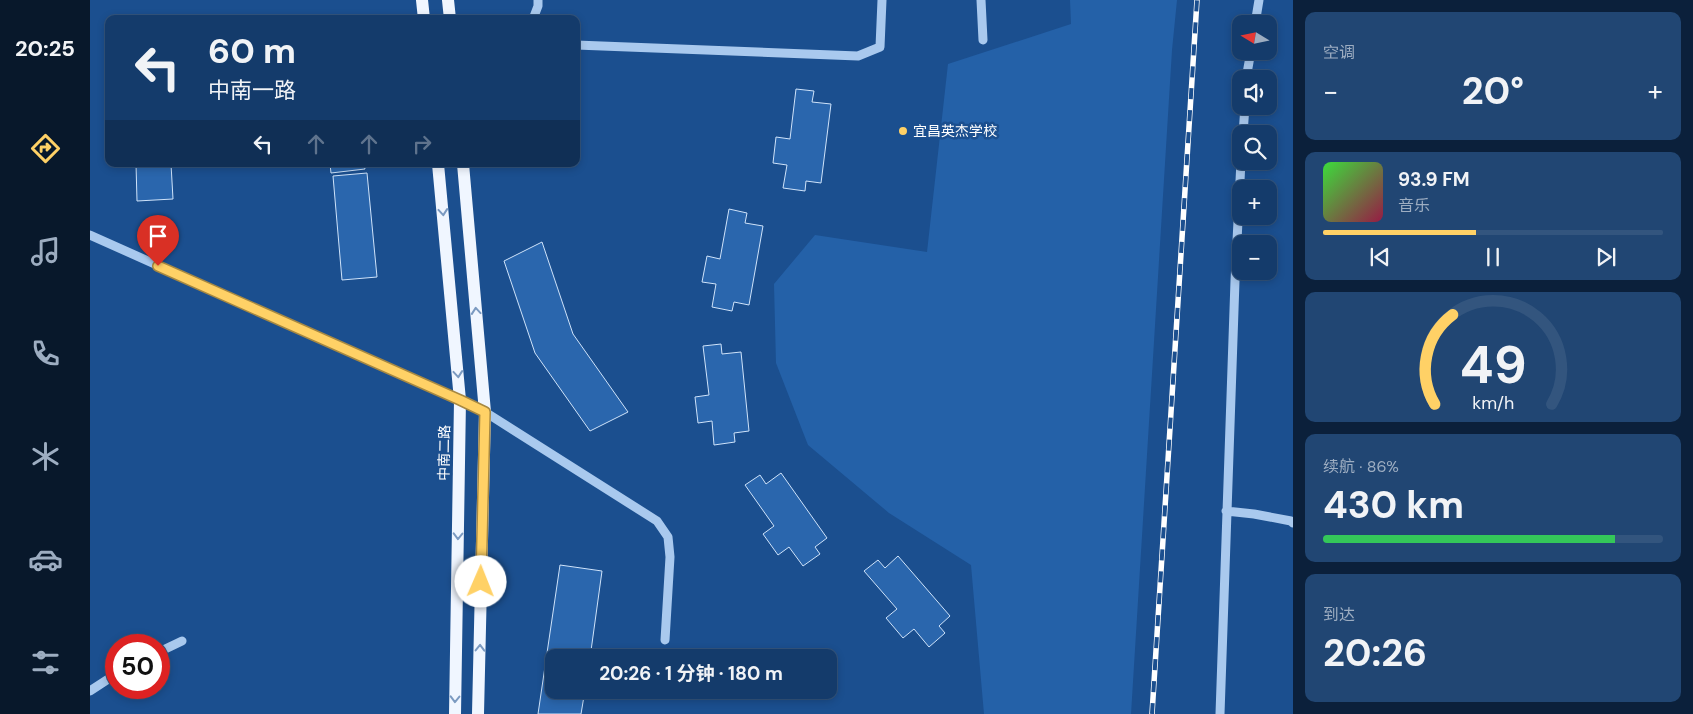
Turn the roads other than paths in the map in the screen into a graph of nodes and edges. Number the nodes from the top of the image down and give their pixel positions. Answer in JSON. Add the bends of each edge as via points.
{"nodes":[{"id":1,"x":422,"y":0,"type":"edge"},
{"id":2,"x":448,"y":0,"type":"edge"},
{"id":3,"x":538,"y":0,"type":"edge"},
{"id":4,"x":882,"y":0,"type":"edge"},
{"id":5,"x":981,"y":0,"type":"edge"},
{"id":6,"x":1260,"y":0,"type":"edge"},
{"id":7,"x":424,"y":15,"type":"edge"},
{"id":8,"x":450,"y":15,"type":"edge"},
{"id":9,"x":535,"y":15,"type":"edge"},
{"id":10,"x":1257,"y":15,"type":"edge"},
{"id":11,"x":983,"y":40,"type":"dead end"},
{"id":12,"x":580,"y":45,"type":"edge"},
{"id":13,"x":438,"y":167,"type":"edge"},
{"id":14,"x":463,"y":167,"type":"edge"},
{"id":15,"x":1241,"y":170,"type":"edge"},
{"id":16,"x":90,"y":235,"type":"edge"},
{"id":17,"x":460,"y":400,"type":"junction"},
{"id":18,"x":485,"y":412,"type":"junction"},
{"id":19,"x":1226,"y":511,"type":"junction"},
{"id":20,"x":1293,"y":523,"type":"edge"},
{"id":21,"x":665,"y":640,"type":"dead end"},
{"id":22,"x":182,"y":641,"type":"dead end"},
{"id":23,"x":170,"y":647,"type":"edge"},
{"id":24,"x":105,"y":681,"type":"edge"},
{"id":25,"x":90,"y":691,"type":"edge"},
{"id":26,"x":454,"y":714,"type":"edge"},
{"id":27,"x":478,"y":714,"type":"edge"},
{"id":28,"x":1220,"y":714,"type":"edge"}],
"edges":[{"from":1,"to":7,"type":"main road"},
{"from":2,"to":8,"type":"main road"},
{"from":3,"to":9,"type":"street"},
{"from":4,"to":12,"type":"street","via":[[880,47],[858,56]]},
{"from":5,"to":11,"type":"street"},
{"from":6,"to":10,"type":"street"},
{"from":13,"to":17,"type":"main road","name":"中南二路","one_way":true},
{"from":18,"to":14,"type":"main road","one_way":true},
{"from":15,"to":19,"type":"street"},
{"from":16,"to":17,"type":"street"},
{"from":17,"to":18,"type":"street"},
{"from":17,"to":26,"type":"main road","name":"中南二路","one_way":true},
{"from":18,"to":21,"type":"street","via":[[657,521],[668,537],[670,557]]},
{"from":27,"to":18,"type":"main road","one_way":true},
{"from":19,"to":20,"type":"street"},
{"from":19,"to":28,"type":"street"},
{"from":22,"to":23,"type":"street"},
{"from":24,"to":25,"type":"street"}]}
